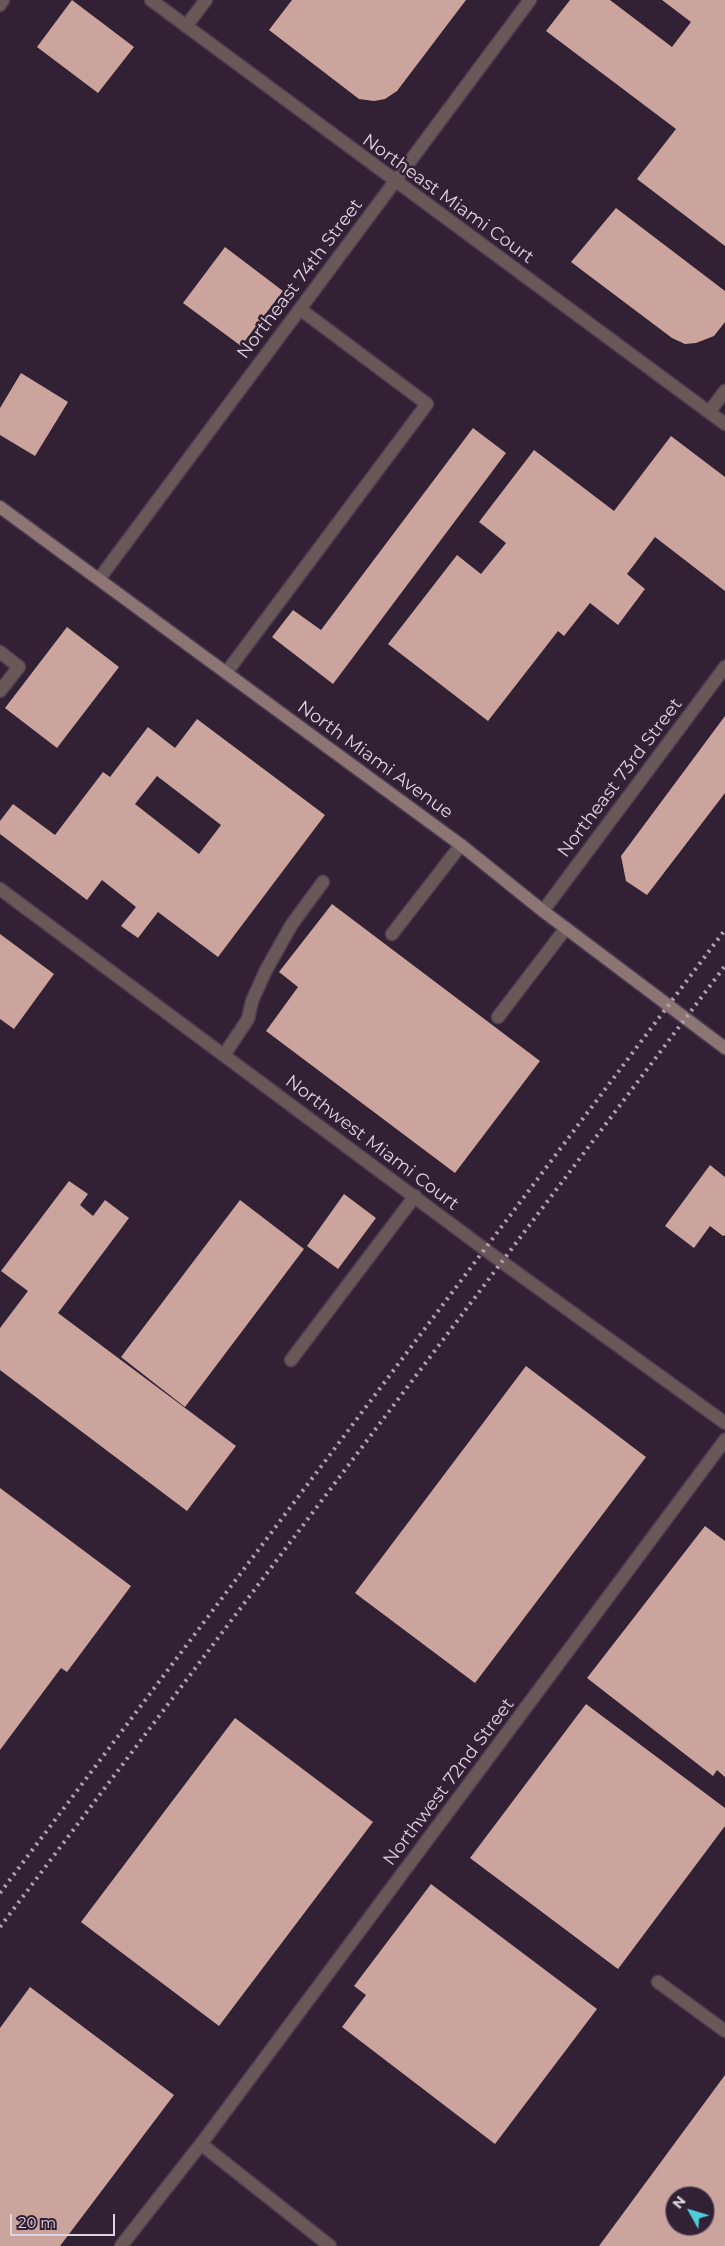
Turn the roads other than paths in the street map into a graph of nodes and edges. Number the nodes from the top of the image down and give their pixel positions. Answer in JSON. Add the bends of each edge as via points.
{"nodes":[{"id":1,"x":3,"y":0,"type":"edge"},
{"id":2,"x":151,"y":0,"type":"edge"},
{"id":3,"x":206,"y":0,"type":"edge"},
{"id":4,"x":530,"y":0,"type":"edge"},
{"id":5,"x":0,"y":4,"type":"edge"},
{"id":6,"x":186,"y":26,"type":"junction"},
{"id":7,"x":394,"y":181,"type":"junction"},
{"id":8,"x":300,"y":309,"type":"junction"},
{"id":9,"x":725,"y":391,"type":"edge"},
{"id":10,"x":709,"y":412,"type":"junction"},
{"id":11,"x":725,"y":424,"type":"edge"},
{"id":12,"x":0,"y":507,"type":"edge"},
{"id":13,"x":99,"y":579,"type":"junction"},
{"id":14,"x":0,"y":652,"type":"edge"},
{"id":15,"x":725,"y":667,"type":"edge"},
{"id":16,"x":226,"y":673,"type":"junction"},
{"id":17,"x":0,"y":691,"type":"edge"},
{"id":18,"x":461,"y":845,"type":"junction"},
{"id":19,"x":323,"y":882,"type":"dead end"},
{"id":20,"x":0,"y":889,"type":"edge"},
{"id":21,"x":543,"y":911,"type":"junction"},
{"id":22,"x":566,"y":928,"type":"junction"},
{"id":23,"x":392,"y":934,"type":"dead end"},
{"id":24,"x":498,"y":1017,"type":"dead end"},
{"id":25,"x":725,"y":1048,"type":"edge"},
{"id":26,"x":224,"y":1055,"type":"junction"},
{"id":27,"x":416,"y":1196,"type":"junction"},
{"id":28,"x":291,"y":1360,"type":"dead end"},
{"id":29,"x":725,"y":1423,"type":"edge"},
{"id":30,"x":725,"y":1440,"type":"edge"},
{"id":31,"x":658,"y":1982,"type":"dead end"},
{"id":32,"x":725,"y":2031,"type":"edge"},
{"id":33,"x":201,"y":2144,"type":"junction"},
{"id":34,"x":121,"y":2246,"type":"edge"},
{"id":35,"x":330,"y":2246,"type":"edge"}],
"edges":[{"from":1,"to":5,"type":"street"},
{"from":2,"to":6,"type":"street","name":"Northeast Miami Court"},
{"from":3,"to":6,"type":"street"},
{"from":4,"to":7,"type":"street","name":"Northeast 74th Street"},
{"from":6,"to":7,"type":"street","name":"Northeast Miami Court"},
{"from":7,"to":8,"type":"street","name":"Northeast 74th Street"},
{"from":7,"to":10,"type":"street","name":"Northeast Miami Court"},
{"from":8,"to":13,"type":"street","name":"Northeast 74th Street"},
{"from":8,"to":16,"type":"street","via":[[427,404]]},
{"from":9,"to":10,"type":"street"},
{"from":10,"to":11,"type":"street","name":"Northeast Miami Court"},
{"from":12,"to":13,"type":"main road","name":"North Miami Avenue"},
{"from":13,"to":16,"type":"main road","name":"North Miami Avenue"},
{"from":14,"to":17,"type":"street","via":[[19,666]]},
{"from":15,"to":21,"type":"street","name":"Northeast 73rd Street"},
{"from":16,"to":18,"type":"main road","name":"North Miami Avenue"},
{"from":18,"to":21,"type":"main road","name":"North Miami Avenue"},
{"from":18,"to":23,"type":"street"},
{"from":19,"to":26,"type":"street","via":[[266,970],[248,1019]]},
{"from":20,"to":26,"type":"street","name":"Northwest Miami Court"},
{"from":21,"to":22,"type":"main road","name":"North Miami Avenue"},
{"from":22,"to":24,"type":"street"},
{"from":22,"to":25,"type":"main road","name":"North Miami Avenue"},
{"from":26,"to":27,"type":"street","name":"Northwest Miami Court"},
{"from":27,"to":28,"type":"street"},
{"from":27,"to":29,"type":"street","name":"Northwest Miami Court"},
{"from":30,"to":33,"type":"street","name":"Northwest 72nd Street"},
{"from":31,"to":32,"type":"street"},
{"from":33,"to":34,"type":"street","name":"Northwest 72nd Street"},
{"from":33,"to":35,"type":"street"}]}
